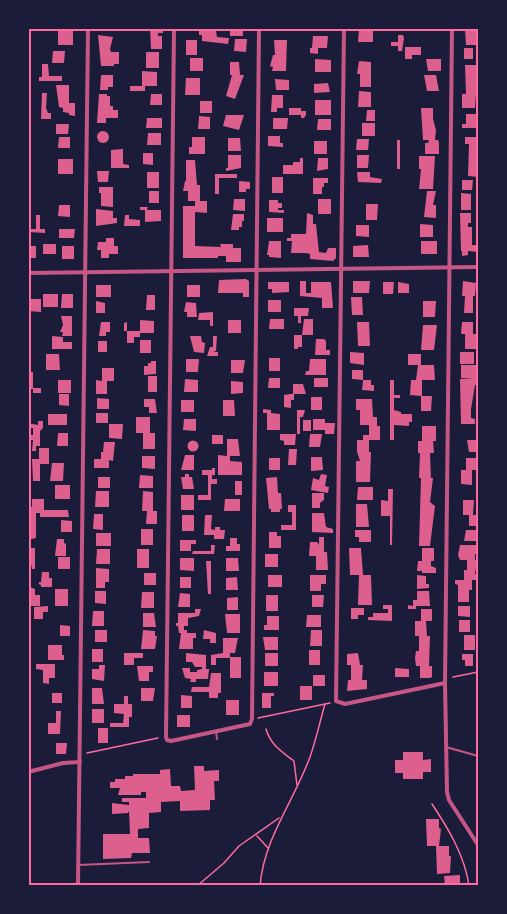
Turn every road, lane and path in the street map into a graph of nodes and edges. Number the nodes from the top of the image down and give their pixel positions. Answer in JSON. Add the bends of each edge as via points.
{"nodes":[{"id":1,"x":88,"y":28,"type":"edge"},
{"id":2,"x":174,"y":28,"type":"edge"},
{"id":3,"x":259,"y":28,"type":"edge"},
{"id":4,"x":344,"y":28,"type":"edge"},
{"id":5,"x":452,"y":28,"type":"edge"},
{"id":6,"x":449,"y":267,"type":"junction"},
{"id":7,"x":478,"y":267,"type":"edge"},
{"id":8,"x":256,"y":269,"type":"junction"},
{"id":9,"x":341,"y":269,"type":"junction"},
{"id":10,"x":172,"y":271,"type":"junction"},
{"id":11,"x":85,"y":272,"type":"junction"},
{"id":12,"x":28,"y":273,"type":"edge"},
{"id":13,"x":478,"y":672,"type":"edge"},
{"id":14,"x":445,"y":681,"type":"junction"},
{"id":15,"x":336,"y":701,"type":"junction"},
{"id":16,"x":325,"y":704,"type":"junction"},
{"id":17,"x":251,"y":721,"type":"junction"},
{"id":18,"x":266,"y":729,"type":"dead end"},
{"id":19,"x":216,"y":731,"type":"junction"},
{"id":20,"x":166,"y":737,"type":"junction"},
{"id":21,"x":218,"y":739,"type":"dead end"},
{"id":22,"x":446,"y":747,"type":"junction"},
{"id":23,"x":80,"y":754,"type":"junction"},
{"id":24,"x":478,"y":756,"type":"edge"},
{"id":25,"x":80,"y":762,"type":"junction"},
{"id":26,"x":28,"y":772,"type":"edge"},
{"id":27,"x":297,"y":786,"type":"junction"},
{"id":28,"x":432,"y":804,"type":"dead end"},
{"id":29,"x":280,"y":818,"type":"junction"},
{"id":30,"x":257,"y":836,"type":"junction"},
{"id":31,"x":478,"y":844,"type":"edge"},
{"id":32,"x":268,"y":848,"type":"junction"},
{"id":33,"x":149,"y":862,"type":"dead end"},
{"id":34,"x":78,"y":865,"type":"junction"},
{"id":35,"x":78,"y":885,"type":"edge"},
{"id":36,"x":197,"y":885,"type":"edge"},
{"id":37,"x":260,"y":885,"type":"edge"},
{"id":38,"x":469,"y":885,"type":"edge"}],
"edges":[{"from":1,"to":11,"type":"street"},
{"from":2,"to":10,"type":"street"},
{"from":3,"to":8,"type":"street"},
{"from":4,"to":9,"type":"street"},
{"from":5,"to":6,"type":"street"},
{"from":6,"to":7,"type":"street"},
{"from":6,"to":9,"type":"street"},
{"from":6,"to":14,"type":"street"},
{"from":8,"to":9,"type":"street"},
{"from":8,"to":10,"type":"street"},
{"from":8,"to":17,"type":"street"},
{"from":9,"to":15,"type":"street"},
{"from":10,"to":11,"type":"street"},
{"from":10,"to":20,"type":"street"},
{"from":11,"to":12,"type":"street"},
{"from":11,"to":23,"type":"street"},
{"from":13,"to":14,"type":"path"},
{"from":14,"to":15,"type":"street","via":[[345,704]]},
{"from":14,"to":22,"type":"street"},
{"from":15,"to":16,"type":"path"},
{"from":16,"to":17,"type":"path"},
{"from":16,"to":27,"type":"path"},
{"from":17,"to":19,"type":"street"},
{"from":18,"to":27,"type":"path","via":[[268,737],[294,761]]},
{"from":19,"to":20,"type":"street","via":[[171,741]]},
{"from":19,"to":21,"type":"lane"},
{"from":20,"to":23,"type":"path"},
{"from":22,"to":24,"type":"lane"},
{"from":22,"to":31,"type":"street","via":[[449,800]]},
{"from":23,"to":25,"type":"street"},
{"from":25,"to":26,"type":"street"},
{"from":25,"to":34,"type":"street"},
{"from":27,"to":29,"type":"path"},
{"from":28,"to":38,"type":"path","via":[[467,871]]},
{"from":29,"to":30,"type":"path"},
{"from":29,"to":32,"type":"path"},
{"from":30,"to":32,"type":"path"},
{"from":30,"to":36,"type":"path","via":[[239,846]]},
{"from":32,"to":37,"type":"path"},
{"from":33,"to":34,"type":"lane"},
{"from":34,"to":35,"type":"street"}]}
